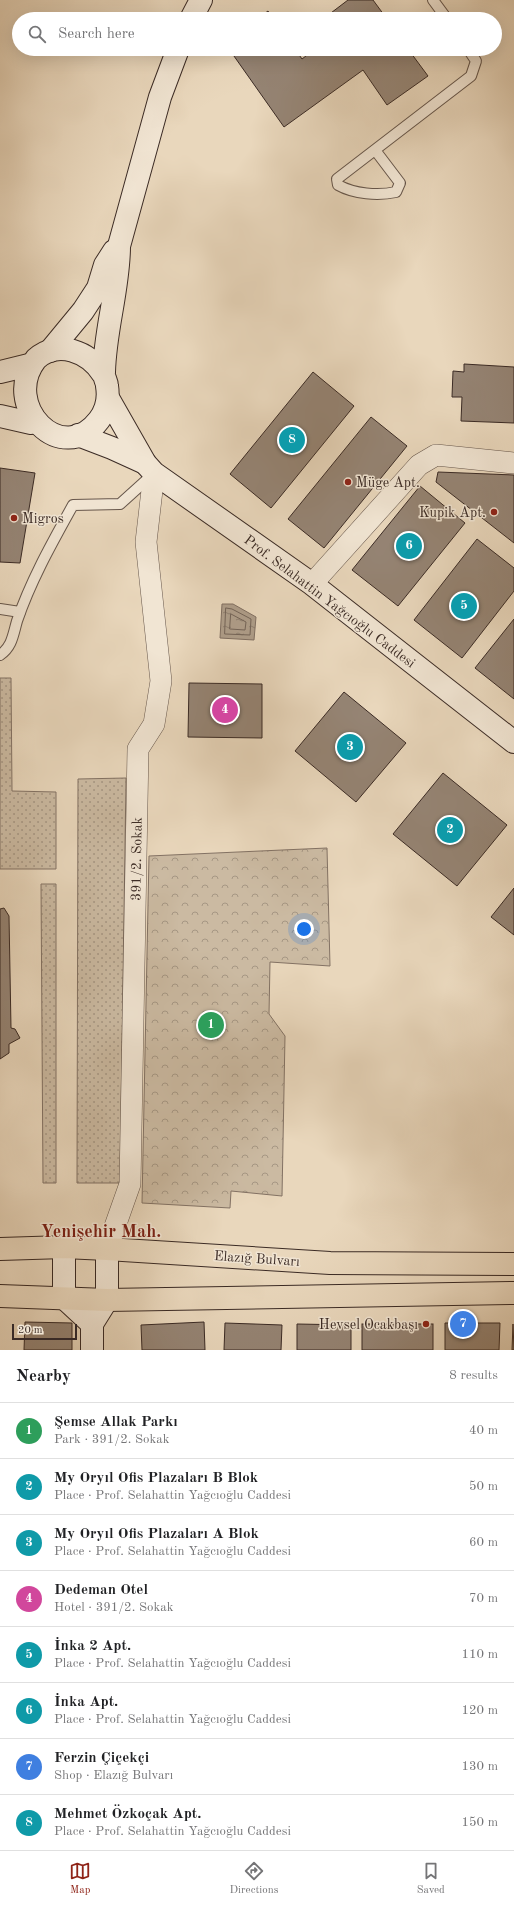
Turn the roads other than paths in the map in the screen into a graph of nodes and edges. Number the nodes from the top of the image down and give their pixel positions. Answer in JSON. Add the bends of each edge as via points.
{"nodes":[{"id":1,"x":201,"y":0,"type":"edge"},
{"id":2,"x":433,"y":0,"type":"edge"},
{"id":3,"x":195,"y":12,"type":"edge"},
{"id":4,"x":442,"y":12,"type":"edge"},
{"id":5,"x":175,"y":56,"type":"edge"},
{"id":6,"x":473,"y":56,"type":"edge"},
{"id":7,"x":375,"y":150,"type":"junction"},
{"id":8,"x":118,"y":246,"type":"junction"},
{"id":9,"x":50,"y":351,"type":"junction"},
{"id":10,"x":29,"y":366,"type":"junction"},
{"id":11,"x":0,"y":372,"type":"edge"},
{"id":12,"x":103,"y":374,"type":"junction"},
{"id":13,"x":108,"y":398,"type":"junction"},
{"id":14,"x":0,"y":416,"type":"edge"},
{"id":15,"x":31,"y":423,"type":"junction"},
{"id":16,"x":78,"y":435,"type":"junction"},
{"id":17,"x":514,"y":462,"type":"edge"},
{"id":18,"x":150,"y":468,"type":"junction"},
{"id":19,"x":312,"y":584,"type":"junction"},
{"id":20,"x":0,"y":609,"type":"edge"},
{"id":21,"x":20,"y":612,"type":"junction"},
{"id":22,"x":0,"y":655,"type":"edge"},
{"id":23,"x":514,"y":742,"type":"edge"},
{"id":24,"x":64,"y":1247,"type":"junction"},
{"id":25,"x":0,"y":1249,"type":"edge"},
{"id":26,"x":107,"y":1249,"type":"junction"},
{"id":27,"x":514,"y":1264,"type":"edge"},
{"id":28,"x":514,"y":1293,"type":"edge"},
{"id":29,"x":0,"y":1296,"type":"edge"},
{"id":30,"x":64,"y":1298,"type":"junction"},
{"id":31,"x":107,"y":1300,"type":"junction"},
{"id":32,"x":92,"y":1324,"type":"junction"},
{"id":33,"x":92,"y":1350,"type":"edge"}],
"edges":[{"from":1,"to":3,"type":"street"},
{"from":2,"to":4,"type":"lane"},
{"from":5,"to":8,"type":"street","via":[[160,97]]},
{"from":6,"to":7,"type":"lane","via":[[476,61],[471,76]]},
{"from":7,"to":7,"type":"lane","via":[[338,179],[338,185],[347,190],[383,195],[396,192],[400,183]]},
{"from":8,"to":9,"type":"street","via":[[105,265],[98,288],[83,311]]},
{"from":8,"to":12,"type":"street","via":[[119,267]]},
{"from":9,"to":10,"type":"street"},
{"from":9,"to":12,"type":"street","via":[[62,349],[86,355],[96,363]]},
{"from":10,"to":11,"type":"street"},
{"from":10,"to":15,"type":"street","via":[[23,376],[20,401]]},
{"from":12,"to":13,"type":"street"},
{"from":13,"to":16,"type":"street","via":[[98,421],[89,430]]},
{"from":13,"to":18,"type":"street","name":"Prof. Selahattin Yağcıoğlu Caddesi"},
{"from":14,"to":15,"type":"street"},
{"from":15,"to":16,"type":"street","via":[[53,436]]},
{"from":16,"to":18,"type":"street","name":"Prof. Selahattin Yağcıoğlu Caddesi","via":[[112,448]]},
{"from":17,"to":19,"type":"street","via":[[436,455],[419,464]]},
{"from":18,"to":19,"type":"street","name":"Prof. Selahattin Yağcıoğlu Caddesi"},
{"from":18,"to":21,"type":"lane","via":[[120,504],[73,505],[46,554]]},
{"from":18,"to":26,"type":"street","name":"391/2. Sokak","via":[[146,542],[161,681],[154,724],[138,749],[130,1184]]},
{"from":19,"to":23,"type":"street","name":"Prof. Selahattin Yağcıoğlu Caddesi"},
{"from":20,"to":21,"type":"lane"},
{"from":21,"to":22,"type":"lane","via":[[8,650]]},
{"from":24,"to":25,"type":"main road","name":"Elazığ Bulvarı"},
{"from":24,"to":26,"type":"main road","name":"Elazığ Bulvarı"},
{"from":24,"to":30,"type":"street"},
{"from":26,"to":27,"type":"main road","name":"Elazığ Bulvarı","via":[[330,1263]]},
{"from":26,"to":31,"type":"street"},
{"from":28,"to":31,"type":"main road"},
{"from":29,"to":30,"type":"main road"},
{"from":30,"to":31,"type":"main road"},
{"from":30,"to":32,"type":"street"},
{"from":31,"to":32,"type":"street"},
{"from":32,"to":33,"type":"street"}]}
